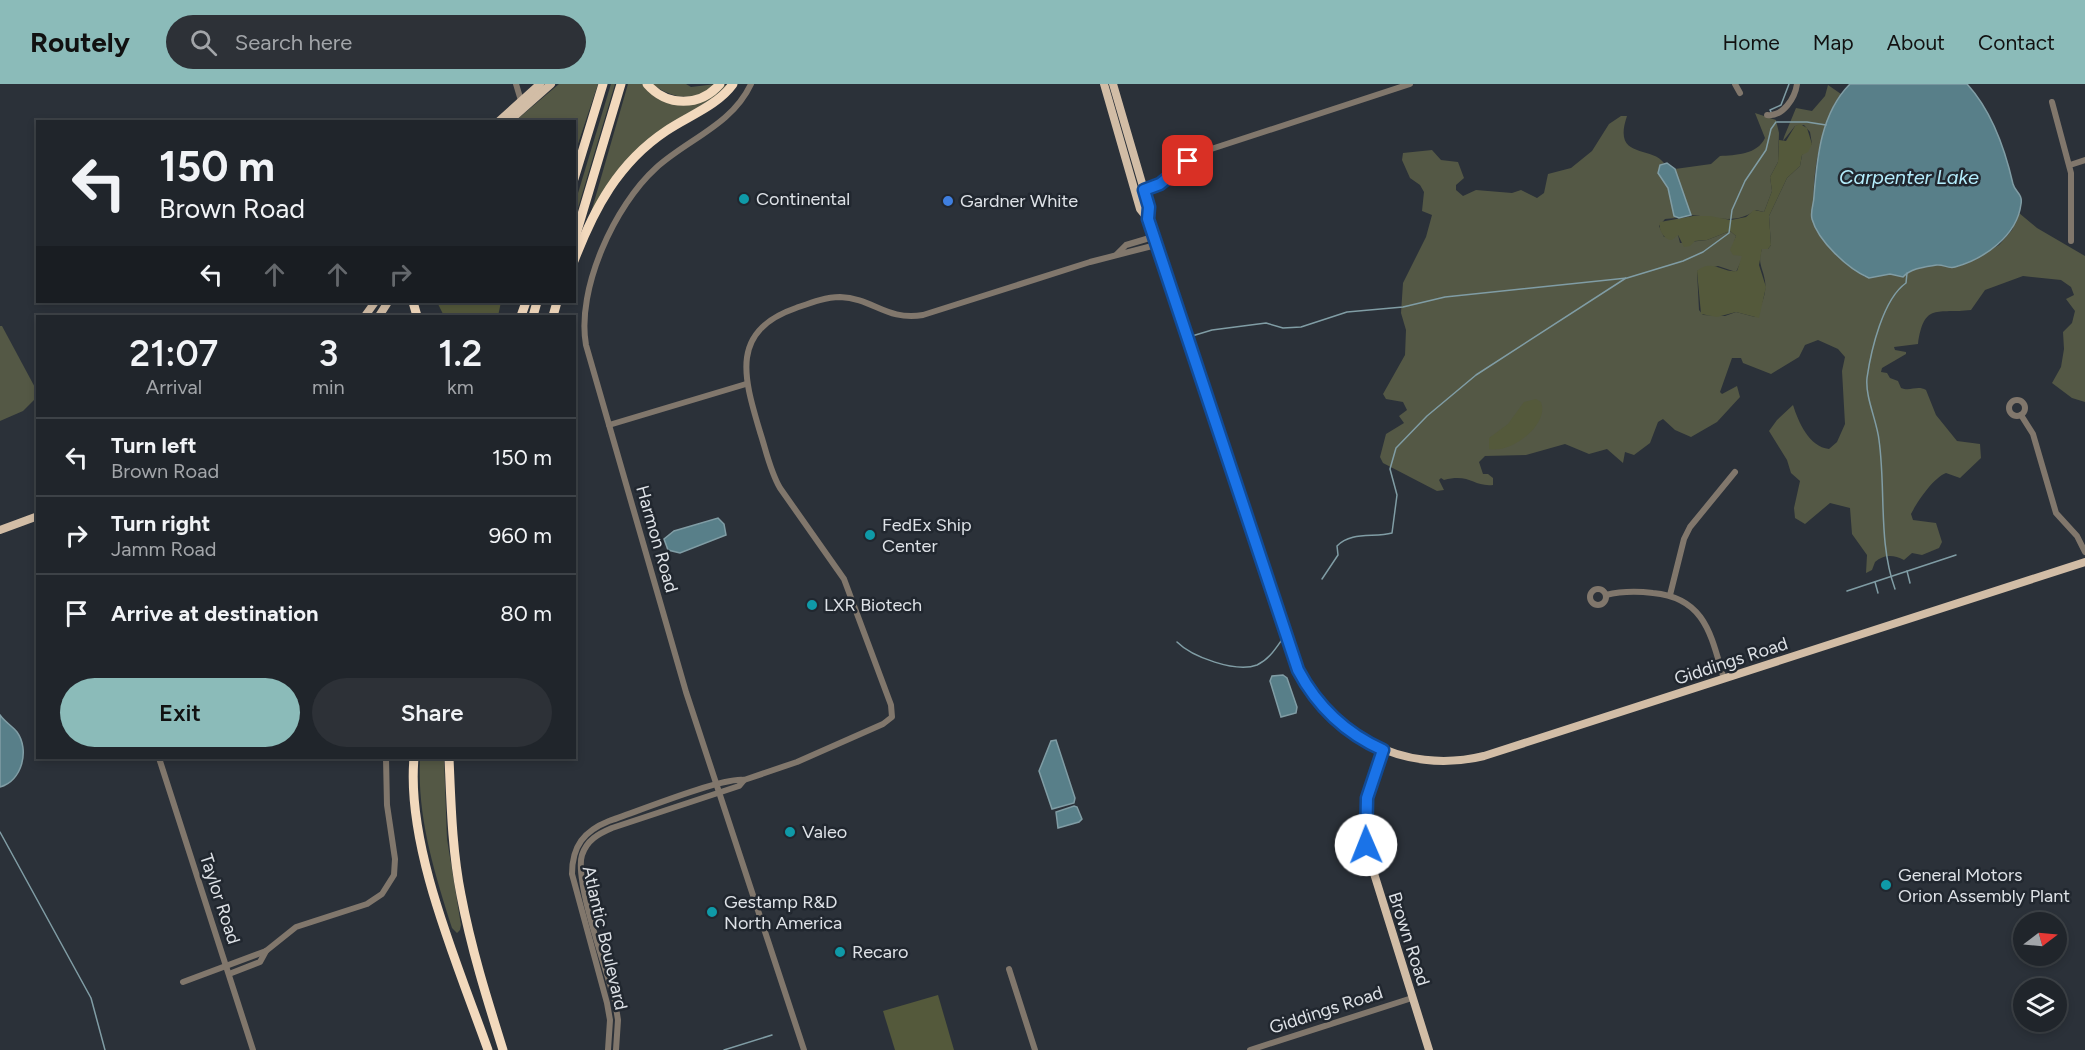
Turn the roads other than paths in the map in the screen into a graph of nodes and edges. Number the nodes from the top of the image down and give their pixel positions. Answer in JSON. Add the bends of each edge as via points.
{"nodes":[{"id":1,"x":516,"y":84,"type":"edge"},
{"id":2,"x":540,"y":84,"type":"edge"},
{"id":3,"x":551,"y":84,"type":"edge"},
{"id":4,"x":603,"y":84,"type":"edge"},
{"id":5,"x":621,"y":84,"type":"edge"},
{"id":6,"x":647,"y":84,"type":"edge"},
{"id":7,"x":720,"y":84,"type":"edge"},
{"id":8,"x":733,"y":84,"type":"edge"},
{"id":9,"x":751,"y":84,"type":"edge"},
{"id":10,"x":1104,"y":84,"type":"edge"},
{"id":11,"x":1111,"y":84,"type":"edge"},
{"id":12,"x":1410,"y":84,"type":"edge"},
{"id":13,"x":1735,"y":84,"type":"edge"},
{"id":14,"x":1797,"y":84,"type":"edge"},
{"id":15,"x":1740,"y":93,"type":"dead end"},
{"id":16,"x":2052,"y":102,"type":"dead end"},
{"id":17,"x":522,"y":103,"type":"junction"},
{"id":18,"x":1767,"y":115,"type":"dead end"},
{"id":19,"x":501,"y":120,"type":"edge"},
{"id":20,"x":509,"y":120,"type":"edge"},
{"id":21,"x":590,"y":126,"type":"junction"},
{"id":22,"x":576,"y":158,"type":"edge"},
{"id":23,"x":2085,"y":160,"type":"edge"},
{"id":24,"x":2070,"y":165,"type":"junction"},
{"id":25,"x":576,"y":172,"type":"edge"},
{"id":26,"x":1144,"y":190,"type":"junction"},
{"id":27,"x":1135,"y":191,"type":"junction"},
{"id":28,"x":1148,"y":219,"type":"junction"},
{"id":29,"x":576,"y":234,"type":"edge"},
{"id":30,"x":1154,"y":241,"type":"junction"},
{"id":31,"x":2071,"y":242,"type":"dead end"},
{"id":32,"x":576,"y":256,"type":"edge"},
{"id":33,"x":747,"y":384,"type":"junction"},
{"id":34,"x":2021,"y":415,"type":"dead end"},
{"id":35,"x":609,"y":425,"type":"junction"},
{"id":36,"x":1735,"y":472,"type":"dead end"},
{"id":37,"x":36,"y":517,"type":"edge"},
{"id":38,"x":0,"y":530,"type":"edge"},
{"id":39,"x":2085,"y":552,"type":"edge"},
{"id":40,"x":2085,"y":562,"type":"edge"},
{"id":41,"x":1606,"y":595,"type":"dead end"},
{"id":42,"x":1670,"y":595,"type":"junction"},
{"id":43,"x":1724,"y":679,"type":"junction"},
{"id":44,"x":1383,"y":750,"type":"junction"},
{"id":45,"x":159,"y":759,"type":"edge"},
{"id":46,"x":386,"y":759,"type":"edge"},
{"id":47,"x":414,"y":759,"type":"edge"},
{"id":48,"x":449,"y":759,"type":"edge"},
{"id":49,"x":744,"y":780,"type":"junction"},
{"id":50,"x":717,"y":784,"type":"junction"},
{"id":51,"x":719,"y":792,"type":"junction"},
{"id":52,"x":266,"y":951,"type":"junction"},
{"id":53,"x":226,"y":966,"type":"junction"},
{"id":54,"x":1009,"y":969,"type":"dead end"},
{"id":55,"x":229,"y":974,"type":"junction"},
{"id":56,"x":183,"y":982,"type":"dead end"},
{"id":57,"x":1412,"y":998,"type":"junction"},
{"id":58,"x":254,"y":1050,"type":"edge"},
{"id":59,"x":488,"y":1050,"type":"edge"},
{"id":60,"x":503,"y":1050,"type":"edge"},
{"id":61,"x":608,"y":1050,"type":"edge"},
{"id":62,"x":616,"y":1050,"type":"edge"},
{"id":63,"x":804,"y":1050,"type":"edge"},
{"id":64,"x":1035,"y":1050,"type":"edge"},
{"id":65,"x":1250,"y":1050,"type":"edge"},
{"id":66,"x":1429,"y":1050,"type":"edge"}],
"edges":[{"from":1,"to":17,"type":"street"},
{"from":2,"to":17,"type":"main road"},
{"from":3,"to":17,"type":"main road"},
{"from":4,"to":21,"type":"highway"},
{"from":5,"to":29,"type":"highway"},
{"from":6,"to":7,"type":"highway","via":[[662,96],[686,102],[708,95]]},
{"from":8,"to":32,"type":"highway","via":[[631,161],[600,201]]},
{"from":9,"to":35,"type":"street","name":"Harmon Road","via":[[731,113],[675,152],[640,184],[612,230],[588,291],[583,320],[586,345]]},
{"from":10,"to":27,"type":"main road"},
{"from":11,"to":26,"type":"main road"},
{"from":12,"to":26,"type":"street","via":[[1199,153],[1160,184]]},
{"from":13,"to":15,"type":"street"},
{"from":14,"to":18,"type":"street","via":[[1792,100],[1781,112]]},
{"from":16,"to":24,"type":"street"},
{"from":17,"to":19,"type":"main road"},
{"from":17,"to":20,"type":"main road"},
{"from":21,"to":22,"type":"highway"},
{"from":21,"to":25,"type":"highway"},
{"from":23,"to":24,"type":"street"},
{"from":24,"to":31,"type":"street"},
{"from":26,"to":27,"type":"main road"},
{"from":26,"to":28,"type":"main road"},
{"from":27,"to":28,"type":"main road","via":[[1140,209]]},
{"from":28,"to":30,"type":"main road"},
{"from":30,"to":33,"type":"street","via":[[1126,245],[1116,254],[923,315],[897,316],[860,300],[837,297],[779,314],[759,329],[751,343],[746,357]]},
{"from":30,"to":44,"type":"main road","via":[[1298,670],[1332,717]]},
{"from":33,"to":35,"type":"street"},
{"from":33,"to":49,"type":"street","via":[[776,481],[851,593],[892,712],[888,721],[867,732]]},
{"from":34,"to":39,"type":"street","via":[[2033,434],[2054,509]]},
{"from":35,"to":50,"type":"street","name":"Harmon Road","via":[[686,692]]},
{"from":36,"to":42,"type":"street","via":[[1690,527]]},
{"from":37,"to":38,"type":"main road"},
{"from":40,"to":43,"type":"main road","name":"Giddings Road"},
{"from":41,"to":42,"type":"street","via":[[1634,591]]},
{"from":42,"to":43,"type":"street","via":[[1687,603],[1703,619]]},
{"from":43,"to":44,"type":"main road","name":"Giddings Road","via":[[1473,758],[1428,761]]},
{"from":44,"to":57,"type":"main road","name":"Brown Road","via":[[1367,798],[1366,845],[1370,870]]},
{"from":45,"to":53,"type":"street","name":"Taylor Road"},
{"from":46,"to":52,"type":"street","via":[[387,806],[395,858],[391,882],[375,900],[296,927]]},
{"from":47,"to":59,"type":"highway","via":[[415,810],[422,849]]},
{"from":48,"to":60,"type":"highway","via":[[460,893]]},
{"from":49,"to":50,"type":"street","name":"Atlantic Boulevard"},
{"from":49,"to":51,"type":"street","name":"Atlantic Boulevard","via":[[739,786]]},
{"from":50,"to":51,"type":"street","name":"Harmon Road"},
{"from":50,"to":61,"type":"street","name":"Atlantic Boulevard","via":[[592,828],[574,854],[572,874],[608,1003]]},
{"from":51,"to":62,"type":"street","name":"Atlantic Boulevard","via":[[597,835],[582,856],[580,873],[615,1001]]},
{"from":51,"to":63,"type":"street","name":"Harmon Road"},
{"from":52,"to":53,"type":"street"},
{"from":52,"to":55,"type":"street","via":[[260,962]]},
{"from":53,"to":55,"type":"street","name":"Taylor Road"},
{"from":53,"to":56,"type":"street"},
{"from":54,"to":64,"type":"street"},
{"from":55,"to":58,"type":"street","name":"Taylor Road"},
{"from":57,"to":65,"type":"street","name":"Giddings Road"},
{"from":57,"to":66,"type":"main road","name":"Brown Road"}]}
